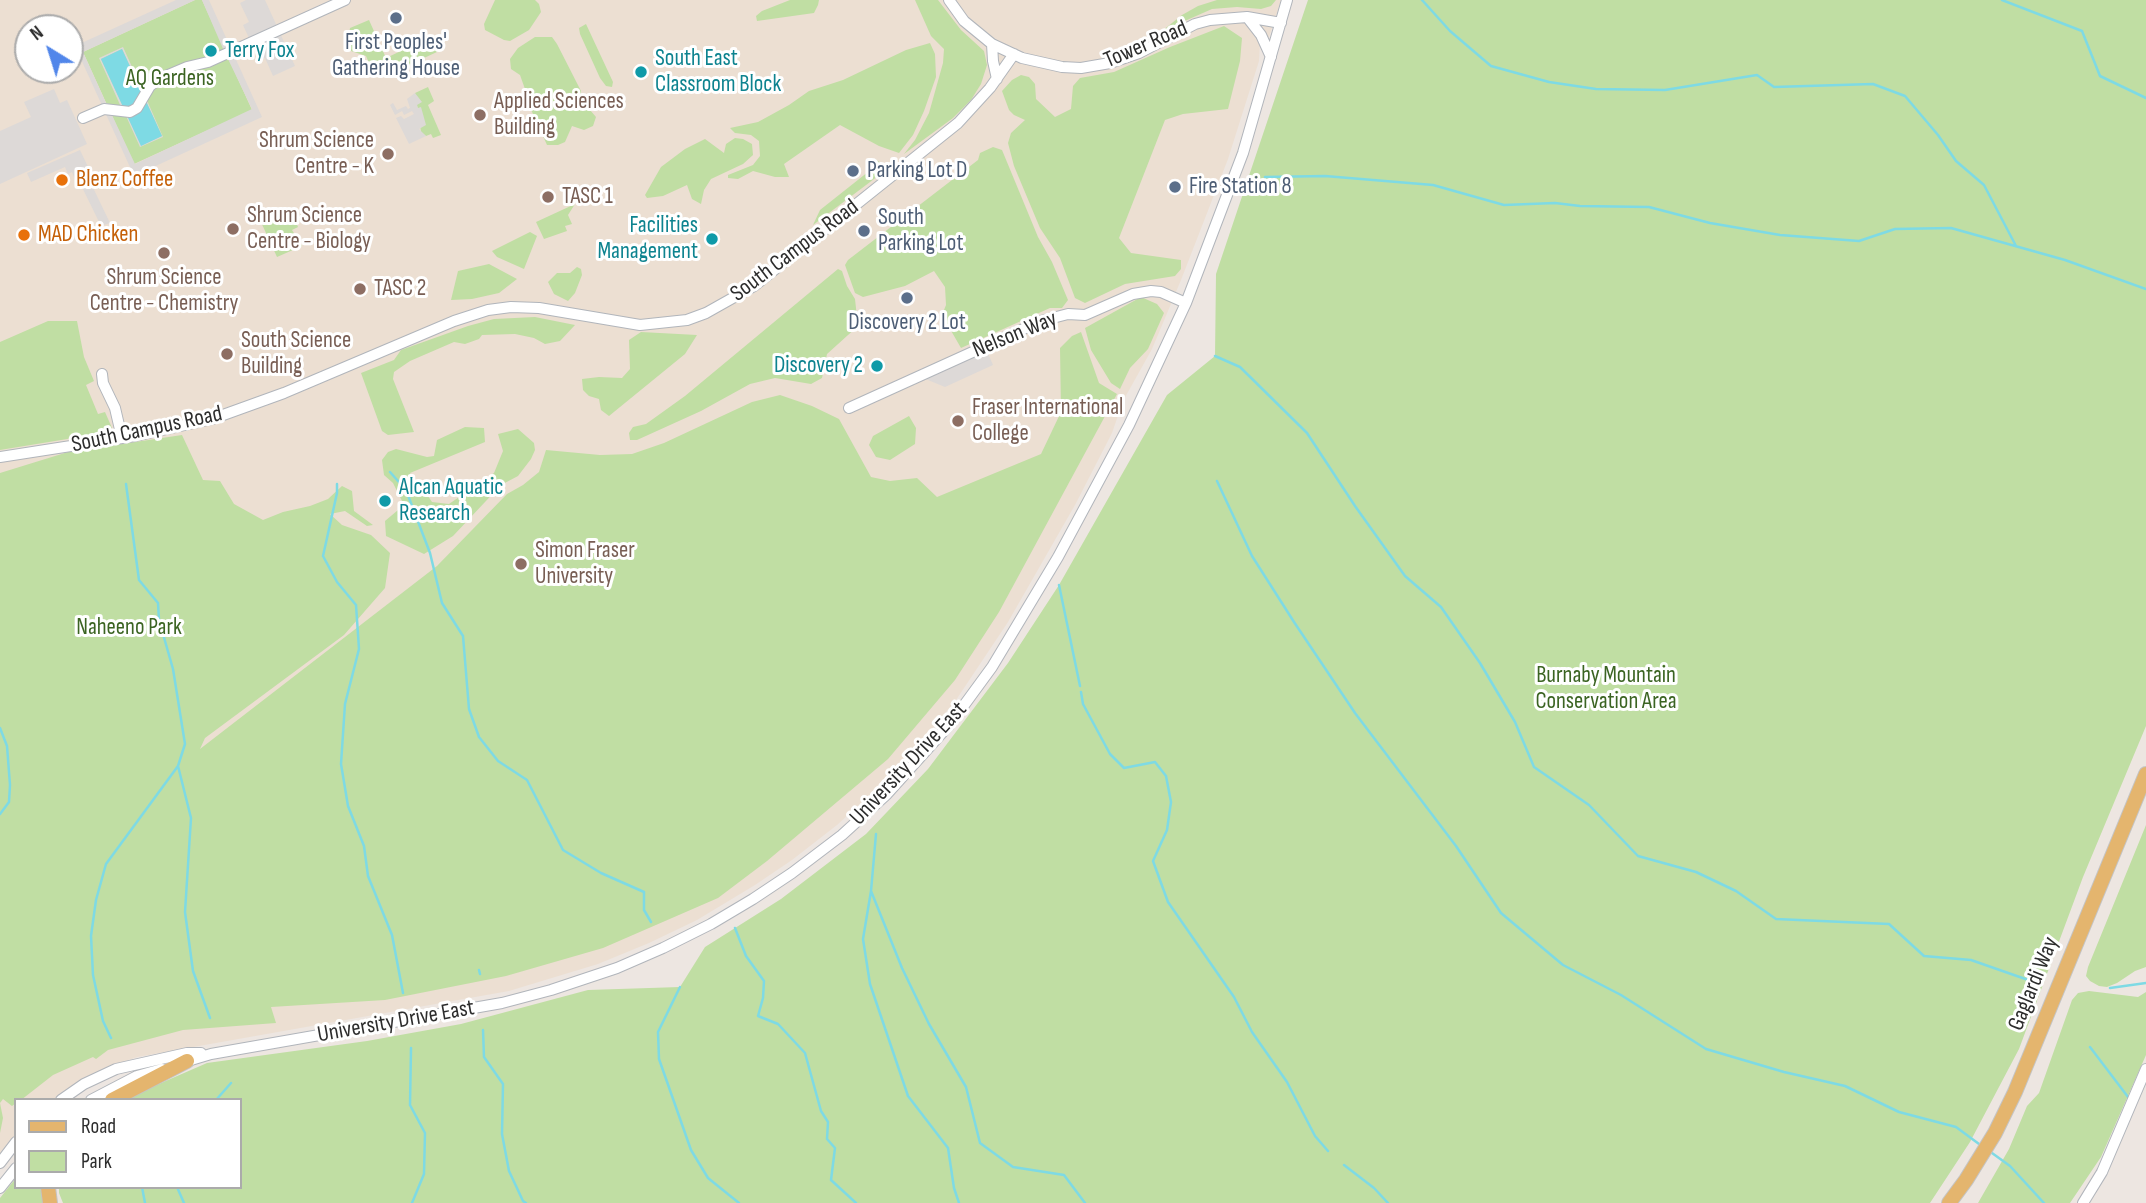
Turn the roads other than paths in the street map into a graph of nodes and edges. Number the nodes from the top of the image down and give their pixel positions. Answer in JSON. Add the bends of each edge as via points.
{"nodes":[{"id":1,"x":345,"y":0,"type":"edge"},
{"id":2,"x":949,"y":0,"type":"edge"},
{"id":3,"x":1287,"y":0,"type":"edge"},
{"id":4,"x":1247,"y":18,"type":"junction"},
{"id":5,"x":1281,"y":23,"type":"junction"},
{"id":6,"x":992,"y":44,"type":"junction"},
{"id":7,"x":1014,"y":54,"type":"junction"},
{"id":8,"x":1272,"y":57,"type":"junction"},
{"id":9,"x":997,"y":79,"type":"junction"},
{"id":10,"x":83,"y":118,"type":"dead end"},
{"id":11,"x":1186,"y":303,"type":"junction"},
{"id":12,"x":102,"y":374,"type":"dead end"},
{"id":13,"x":849,"y":408,"type":"dead end"},
{"id":14,"x":122,"y":438,"type":"junction"},
{"id":15,"x":12,"y":456,"type":"junction"},
{"id":16,"x":0,"y":457,"type":"edge"},
{"id":17,"x":0,"y":463,"type":"edge"},
{"id":18,"x":2146,"y":774,"type":"edge"},
{"id":19,"x":211,"y":1054,"type":"junction"},
{"id":20,"x":187,"y":1061,"type":"junction"},
{"id":21,"x":2146,"y":1069,"type":"edge"},
{"id":22,"x":64,"y":1098,"type":"edge"},
{"id":23,"x":95,"y":1098,"type":"edge"},
{"id":24,"x":116,"y":1098,"type":"edge"},
{"id":25,"x":14,"y":1145,"type":"edge"},
{"id":26,"x":0,"y":1163,"type":"edge"},
{"id":27,"x":14,"y":1170,"type":"edge"},
{"id":28,"x":0,"y":1188,"type":"edge"},
{"id":29,"x":1949,"y":1203,"type":"edge"},
{"id":30,"x":2083,"y":1203,"type":"edge"}],
"edges":[{"from":1,"to":10,"type":"street","via":[[162,78],[130,112],[104,109]]},
{"from":2,"to":6,"type":"street","name":"Tower Road","via":[[964,21]]},
{"from":3,"to":5,"type":"street","name":"University Drive East"},
{"from":4,"to":5,"type":"street","name":"Tower Road"},
{"from":4,"to":7,"type":"street","name":"Tower Road","via":[[1195,24],[1110,64],[1062,67]]},
{"from":4,"to":8,"type":"street"},
{"from":5,"to":8,"type":"street","name":"University Drive East"},
{"from":6,"to":7,"type":"street","name":"Tower Road"},
{"from":6,"to":9,"type":"street"},
{"from":7,"to":9,"type":"street","name":"South Campus Road"},
{"from":8,"to":11,"type":"street","name":"University Drive East","via":[[1243,153]]},
{"from":9,"to":14,"type":"street","name":"South Campus Road","via":[[937,141],[754,286],[706,313],[640,325],[539,308],[488,310],[212,419]]},
{"from":11,"to":13,"type":"street","name":"Nelson Way","via":[[1151,291],[1085,315],[1041,321]]},
{"from":11,"to":19,"type":"street","name":"University Drive East","via":[[1129,425],[992,667],[916,763],[842,835],[711,924],[617,968],[502,1003]]},
{"from":12,"to":14,"type":"street"},
{"from":14,"to":15,"type":"street","name":"South Campus Road"},
{"from":15,"to":16,"type":"street","name":"South Campus Road"},
{"from":15,"to":17,"type":"street"},
{"from":18,"to":29,"type":"main road","name":"Gaglardi Way","via":[[2015,1092],[1995,1133]]},
{"from":19,"to":20,"type":"street","name":"University Drive East"},
{"from":19,"to":22,"type":"street","name":"University Drive East","via":[[187,1053],[116,1069]]},
{"from":20,"to":23,"type":"street","name":"University Drive East","via":[[137,1076]]},
{"from":20,"to":24,"type":"main road"},
{"from":21,"to":30,"type":"street","via":[[2102,1172]]},
{"from":25,"to":26,"type":"street"},
{"from":27,"to":28,"type":"street"}]}
